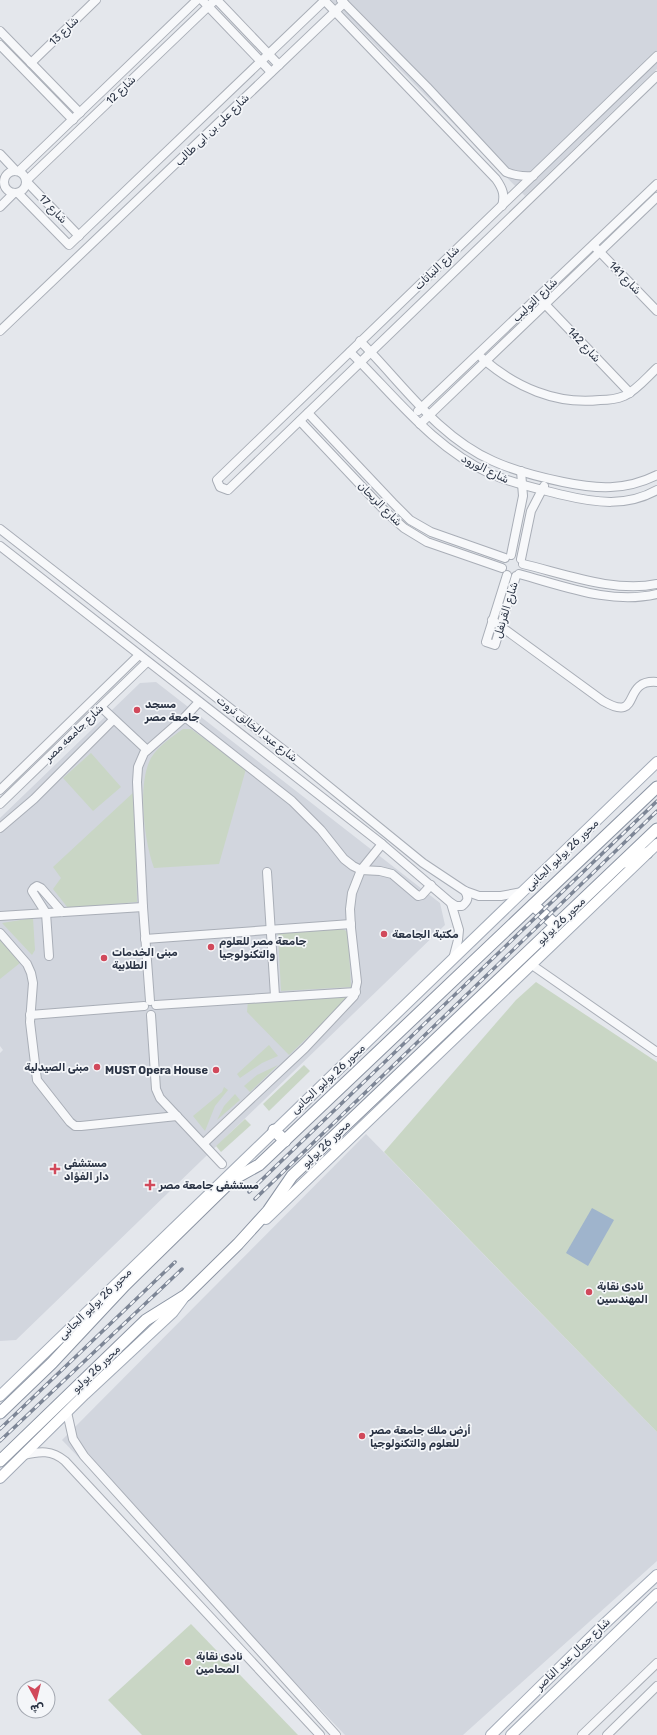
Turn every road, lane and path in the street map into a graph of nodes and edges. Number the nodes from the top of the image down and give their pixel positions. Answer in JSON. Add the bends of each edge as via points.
{"nodes":[{"id":1,"x":96,"y":0,"type":"edge"},
{"id":2,"x":198,"y":0,"type":"edge"},
{"id":3,"x":202,"y":0,"type":"edge"},
{"id":4,"x":216,"y":0,"type":"edge"},
{"id":5,"x":325,"y":0,"type":"edge"},
{"id":6,"x":342,"y":2,"type":"edge"},
{"id":7,"x":208,"y":7,"type":"junction"},
{"id":8,"x":335,"y":11,"type":"junction"},
{"id":9,"x":0,"y":31,"type":"edge"},
{"id":10,"x":0,"y":45,"type":"edge"},
{"id":11,"x":269,"y":54,"type":"junction"},
{"id":12,"x":656,"y":59,"type":"edge"},
{"id":13,"x":261,"y":62,"type":"junction"},
{"id":14,"x":31,"y":63,"type":"junction"},
{"id":15,"x":279,"y":65,"type":"junction"},
{"id":16,"x":645,"y":69,"type":"junction"},
{"id":17,"x":272,"y":72,"type":"junction"},
{"id":18,"x":656,"y":79,"type":"edge"},
{"id":19,"x":80,"y":113,"type":"junction"},
{"id":20,"x":73,"y":120,"type":"junction"},
{"id":21,"x":0,"y":154,"type":"edge"},
{"id":22,"x":18,"y":171,"type":"junction"},
{"id":23,"x":533,"y":176,"type":"junction"},
{"id":24,"x":27,"y":181,"type":"junction"},
{"id":25,"x":2,"y":182,"type":"edge"},
{"id":26,"x":656,"y":189,"type":"edge"},
{"id":27,"x":16,"y":193,"type":"junction"},
{"id":28,"x":646,"y":195,"type":"junction"},
{"id":29,"x":655,"y":202,"type":"edge"},
{"id":30,"x":502,"y":206,"type":"junction"},
{"id":31,"x":0,"y":207,"type":"edge"},
{"id":32,"x":79,"y":236,"type":"junction"},
{"id":33,"x":69,"y":245,"type":"joint"},
{"id":34,"x":593,"y":245,"type":"junction"},
{"id":35,"x":600,"y":252,"type":"junction"},
{"id":36,"x":538,"y":297,"type":"junction"},
{"id":37,"x":545,"y":304,"type":"junction"},
{"id":38,"x":657,"y":311,"type":"edge"},
{"id":39,"x":0,"y":331,"type":"edge"},
{"id":40,"x":360,"y":341,"type":"junction"},
{"id":41,"x":350,"y":352,"type":"junction"},
{"id":42,"x":371,"y":352,"type":"junction"},
{"id":43,"x":478,"y":354,"type":"junction"},
{"id":44,"x":486,"y":361,"type":"junction"},
{"id":45,"x":361,"y":362,"type":"junction"},
{"id":46,"x":657,"y":368,"type":"edge"},
{"id":47,"x":630,"y":393,"type":"junction"},
{"id":48,"x":421,"y":408,"type":"junction"},
{"id":49,"x":308,"y":413,"type":"junction"},
{"id":50,"x":429,"y":415,"type":"junction"},
{"id":51,"x":412,"y":416,"type":"junction"},
{"id":52,"x":300,"y":421,"type":"junction"},
{"id":53,"x":420,"y":424,"type":"junction"},
{"id":54,"x":521,"y":471,"type":"junction"},
{"id":55,"x":657,"y":475,"type":"edge"},
{"id":56,"x":548,"y":479,"type":"junction"},
{"id":57,"x":523,"y":485,"type":"junction"},
{"id":58,"x":541,"y":490,"type":"junction"},
{"id":59,"x":657,"y":490,"type":"edge"},
{"id":60,"x":392,"y":503,"type":"junction"},
{"id":61,"x":385,"y":511,"type":"junction"},
{"id":62,"x":0,"y":529,"type":"edge"},
{"id":63,"x":0,"y":546,"type":"edge"},
{"id":64,"x":508,"y":556,"type":"junction"},
{"id":65,"x":522,"y":561,"type":"junction"},
{"id":66,"x":504,"y":572,"type":"junction"},
{"id":67,"x":518,"y":575,"type":"junction"},
{"id":68,"x":657,"y":584,"type":"edge"},
{"id":69,"x":648,"y":586,"type":"junction"},
{"id":70,"x":653,"y":594,"type":"edge"},
{"id":71,"x":492,"y":620,"type":"junction"},
{"id":72,"x":501,"y":626,"type":"junction"},
{"id":73,"x":139,"y":655,"type":"junction"},
{"id":74,"x":147,"y":662,"type":"junction"},
{"id":75,"x":657,"y":682,"type":"edge"},
{"id":76,"x":199,"y":702,"type":"junction"},
{"id":77,"x":101,"y":707,"type":"junction"},
{"id":78,"x":185,"y":717,"type":"junction"},
{"id":79,"x":113,"y":720,"type":"junction"},
{"id":80,"x":147,"y":750,"type":"junction"},
{"id":81,"x":657,"y":762,"type":"edge"},
{"id":82,"x":657,"y":787,"type":"edge"},
{"id":83,"x":0,"y":790,"type":"edge"},
{"id":84,"x":0,"y":804,"type":"edge"},
{"id":85,"x":0,"y":828,"type":"edge"},
{"id":86,"x":657,"y":829,"type":"edge"},
{"id":87,"x":382,"y":844,"type":"junction"},
{"id":88,"x":657,"y":844,"type":"edge"},
{"id":89,"x":647,"y":853,"type":"junction"},
{"id":90,"x":619,"y":865,"type":"junction"},
{"id":91,"x":361,"y":870,"type":"junction"},
{"id":92,"x":267,"y":872,"type":"dead end"},
{"id":93,"x":431,"y":885,"type":"junction"},
{"id":94,"x":525,"y":891,"type":"junction"},
{"id":95,"x":465,"y":892,"type":"junction"},
{"id":96,"x":451,"y":903,"type":"junction"},
{"id":97,"x":533,"y":905,"type":"junction"},
{"id":98,"x":143,"y":907,"type":"junction"},
{"id":99,"x":62,"y":912,"type":"junction"},
{"id":100,"x":46,"y":913,"type":"junction"},
{"id":101,"x":0,"y":916,"type":"edge"},
{"id":102,"x":351,"y":924,"type":"junction"},
{"id":103,"x":556,"y":925,"type":"junction"},
{"id":104,"x":271,"y":930,"type":"junction"},
{"id":105,"x":0,"y":933,"type":"edge"},
{"id":106,"x":145,"y":939,"type":"junction"},
{"id":107,"x":49,"y":956,"type":"dead end"},
{"id":108,"x":452,"y":962,"type":"junction"},
{"id":109,"x":532,"y":965,"type":"junction"},
{"id":110,"x":356,"y":992,"type":"junction"},
{"id":111,"x":276,"y":996,"type":"junction"},
{"id":112,"x":150,"y":1004,"type":"junction"},
{"id":113,"x":30,"y":1015,"type":"junction"},
{"id":114,"x":657,"y":1052,"type":"edge"},
{"id":115,"x":177,"y":1116,"type":"junction"},
{"id":116,"x":274,"y":1130,"type":"junction"},
{"id":117,"x":285,"y":1140,"type":"junction"},
{"id":118,"x":330,"y":1140,"type":"junction"},
{"id":119,"x":204,"y":1143,"type":"junction"},
{"id":120,"x":338,"y":1148,"type":"junction"},
{"id":121,"x":222,"y":1164,"type":"dead end"},
{"id":122,"x":238,"y":1244,"type":"junction"},
{"id":123,"x":162,"y":1245,"type":"junction"},
{"id":124,"x":186,"y":1295,"type":"junction"},
{"id":125,"x":0,"y":1396,"type":"edge"},
{"id":126,"x":67,"y":1412,"type":"junction"},
{"id":127,"x":0,"y":1413,"type":"edge"},
{"id":128,"x":24,"y":1455,"type":"junction"},
{"id":129,"x":0,"y":1461,"type":"edge"},
{"id":130,"x":0,"y":1478,"type":"edge"},
{"id":131,"x":657,"y":1575,"type":"edge"},
{"id":132,"x":657,"y":1594,"type":"edge"},
{"id":133,"x":625,"y":1604,"type":"junction"},
{"id":134,"x":636,"y":1614,"type":"junction"},
{"id":135,"x":600,"y":1628,"type":"junction"},
{"id":136,"x":610,"y":1639,"type":"junction"},
{"id":137,"x":657,"y":1663,"type":"edge"},
{"id":138,"x":657,"y":1686,"type":"edge"},
{"id":139,"x":320,"y":1735,"type":"edge"},
{"id":140,"x":336,"y":1735,"type":"edge"},
{"id":141,"x":490,"y":1735,"type":"edge"},
{"id":142,"x":511,"y":1735,"type":"edge"},
{"id":143,"x":582,"y":1735,"type":"edge"},
{"id":144,"x":606,"y":1735,"type":"edge"}],
"edges":[{"from":1,"to":14,"type":"street","name":"شارع 13"},
{"from":2,"to":19,"type":"street","name":"شارع 12"},
{"from":3,"to":7,"type":"street"},
{"from":4,"to":7,"type":"street","name":"شارع 12"},
{"from":4,"to":11,"type":"street"},
{"from":5,"to":8,"type":"street"},
{"from":5,"to":11,"type":"street","name":"شارع على بن ابى طالب"},
{"from":6,"to":8,"type":"street","name":"شارع على بن ابى طالب"},
{"from":6,"to":23,"type":"street","via":[[427,87],[506,172],[514,176]]},
{"from":7,"to":13,"type":"street"},
{"from":7,"to":24,"type":"street","name":"شارع 12"},
{"from":8,"to":15,"type":"street","name":"شارع على بن ابى طالب"},
{"from":8,"to":30,"type":"street","via":[[496,179],[502,187]]},
{"from":9,"to":14,"type":"street"},
{"from":10,"to":20,"type":"street"},
{"from":11,"to":13,"type":"street","name":"شارع على بن ابى طالب"},
{"from":11,"to":15,"type":"street"},
{"from":12,"to":16,"type":"street","name":"شارع النباتات"},
{"from":13,"to":17,"type":"street"},
{"from":13,"to":32,"type":"street","name":"شارع على بن ابى طالب"},
{"from":14,"to":19,"type":"street"},
{"from":15,"to":17,"type":"street","name":"شارع على بن ابى طالب"},
{"from":16,"to":18,"type":"street"},
{"from":16,"to":23,"type":"street","name":"شارع النباتات"},
{"from":17,"to":39,"type":"street","name":"شارع على بن ابى طالب"},
{"from":18,"to":42,"type":"street","name":"شارع النباتات"},
{"from":19,"to":20,"type":"street","name":"شارع 12"},
{"from":20,"to":22,"type":"street","name":"شارع 12"},
{"from":21,"to":22,"type":"street"},
{"from":22,"to":24,"type":"street"},
{"from":22,"to":25,"type":"street","via":[[10,172]]},
{"from":23,"to":30,"type":"street","name":"شارع النباتات"},
{"from":24,"to":27,"type":"street","via":[[25,188]]},
{"from":24,"to":32,"type":"street","name":"شارع 17"},
{"from":25,"to":27,"type":"street","via":[[9,192]]},
{"from":26,"to":28,"type":"street","name":"شارع التوليب"},
{"from":27,"to":31,"type":"street"},
{"from":27,"to":33,"type":"street","name":"شارع 17"},
{"from":28,"to":29,"type":"street"},
{"from":28,"to":34,"type":"street","name":"شارع التوليب"},
{"from":29,"to":35,"type":"street","name":"شارع التوليب"},
{"from":30,"to":40,"type":"street","name":"شارع النباتات"},
{"from":32,"to":33,"type":"street","name":"شارع على بن ابى طالب"},
{"from":34,"to":35,"type":"street","name":"شارع 141"},
{"from":34,"to":36,"type":"street","name":"شارع التوليب"},
{"from":35,"to":37,"type":"street","name":"شارع التوليب"},
{"from":35,"to":38,"type":"street","name":"شارع 141"},
{"from":36,"to":37,"type":"street","name":"شارع 142"},
{"from":36,"to":43,"type":"street","name":"شارع التوليب"},
{"from":37,"to":44,"type":"street","name":"شارع التوليب"},
{"from":37,"to":47,"type":"street","name":"شارع 142"},
{"from":40,"to":41,"type":"street","name":"شارع النباتات"},
{"from":40,"to":42,"type":"street","name":"شارع الورود"},
{"from":41,"to":45,"type":"street","name":"شارع الورود"},
{"from":41,"to":52,"type":"street","name":"شارع النباتات","via":[[217,480],[220,487],[228,490]]},
{"from":42,"to":45,"type":"street","name":"شارع النباتات"},
{"from":42,"to":48,"type":"street","name":"شارع الورود"},
{"from":43,"to":44,"type":"street"},
{"from":43,"to":48,"type":"street","name":"شارع التوليب"},
{"from":44,"to":47,"type":"street","via":[[519,384],[556,398],[595,401],[622,397]]},
{"from":44,"to":50,"type":"street","name":"شارع التوليب"},
{"from":45,"to":49,"type":"street","name":"شارع النباتات"},
{"from":45,"to":51,"type":"street","name":"شارع الورود"},
{"from":46,"to":47,"type":"street"},
{"from":48,"to":50,"type":"street","name":"شارع الورود"},
{"from":48,"to":51,"type":"street","name":"شارع التوليب"},
{"from":49,"to":52,"type":"street","name":"شارع النباتات"},
{"from":49,"to":60,"type":"street","name":"شارع الريحان"},
{"from":50,"to":53,"type":"street","name":"شارع التوليب"},
{"from":50,"to":54,"type":"street","name":"شارع الورود","via":[[478,453]]},
{"from":51,"to":53,"type":"street","name":"شارع الورود"},
{"from":52,"to":61,"type":"street","name":"شارع الريحان"},
{"from":53,"to":57,"type":"street","name":"شارع الورود","via":[[465,460],[491,474]]},
{"from":54,"to":56,"type":"street","name":"شارع الورود"},
{"from":54,"to":57,"type":"street"},
{"from":55,"to":56,"type":"street","name":"شارع الورود","via":[[631,486],[616,488],[590,487]]},
{"from":56,"to":58,"type":"street"},
{"from":57,"to":58,"type":"street","name":"شارع الورود"},
{"from":57,"to":64,"type":"street","via":[[521,507]]},
{"from":58,"to":59,"type":"street","name":"شارع الورود","via":[[602,503],[635,499]]},
{"from":58,"to":65,"type":"street","via":[[531,511]]},
{"from":60,"to":61,"type":"street"},
{"from":60,"to":64,"type":"street","name":"شارع الريحان","via":[[410,520],[431,532]]},
{"from":61,"to":66,"type":"street","name":"شارع الريحان","via":[[398,524],[427,542]]},
{"from":62,"to":95,"type":"street","name":"شارع عبد الخالق ثروت","via":[[294,758],[423,863]]},
{"from":63,"to":73,"type":"street","name":"شارع عبد الخالق ثروت"},
{"from":64,"to":65,"type":"street"},
{"from":64,"to":66,"type":"street","via":[[502,563]]},
{"from":65,"to":67,"type":"street","via":[[523,570]]},
{"from":65,"to":69,"type":"street","via":[[609,585]]},
{"from":66,"to":67,"type":"street"},
{"from":66,"to":71,"type":"street","name":"شارع القرنفل"},
{"from":67,"to":70,"type":"street","via":[[608,597],[629,598]]},
{"from":67,"to":72,"type":"street","name":"شارع القرنفل"},
{"from":68,"to":69,"type":"street"},
{"from":69,"to":70,"type":"street"},
{"from":71,"to":72,"type":"street"},
{"from":71,"to":72,"type":"street","name":"شارع القرنفل","via":[[486,642],[495,645]]},
{"from":72,"to":75,"type":"street","via":[[603,701],[618,708],[629,704],[639,685]]},
{"from":73,"to":74,"type":"street","name":"شارع عبد الخالق ثروت"},
{"from":73,"to":83,"type":"street","name":"شارع جامعه مصر"},
{"from":74,"to":76,"type":"street","name":"شارع عبد الخالق ثروت"},
{"from":74,"to":77,"type":"street","name":"شارع جامعه مصر"},
{"from":76,"to":78,"type":"street"},
{"from":76,"to":87,"type":"street","name":"شارع عبد الخالق ثروت"},
{"from":77,"to":79,"type":"street"},
{"from":77,"to":84,"type":"street","name":"شارع جامعه مصر"},
{"from":78,"to":80,"type":"street"},
{"from":78,"to":91,"type":"street","via":[[292,801],[321,830],[344,859]]},
{"from":79,"to":80,"type":"street"},
{"from":79,"to":85,"type":"street","via":[[34,799]]},
{"from":80,"to":98,"type":"street","via":[[139,762],[137,782]]},
{"from":81,"to":94,"type":"main road","name":"محور 26 يوليو الجانبى"},
{"from":82,"to":97,"type":"highway"},
{"from":86,"to":90,"type":"highway","name":"محور 26 يوليو"},
{"from":87,"to":91,"type":"street"},
{"from":87,"to":93,"type":"street","name":"شارع عبد الخالق ثروت"},
{"from":88,"to":89,"type":"main road"},
{"from":89,"to":90,"type":"highway"},
{"from":89,"to":109,"type":"main road"},
{"from":90,"to":103,"type":"highway","name":"محور 26 يوليو"},
{"from":91,"to":93,"type":"street","via":[[392,874],[418,896],[422,896]]},
{"from":91,"to":102,"type":"street","via":[[352,892]]},
{"from":92,"to":104,"type":"street"},
{"from":93,"to":96,"type":"street","name":"شارع عبد الخالق ثروت"},
{"from":94,"to":95,"type":"street","name":"شارع عبد الخالق ثروت","via":[[490,897]]},
{"from":94,"to":108,"type":"main road","name":"محور 26 يوليو الجانبى"},
{"from":95,"to":96,"type":"street","via":[[468,897],[467,903],[456,906]]},
{"from":96,"to":108,"type":"street","via":[[459,930]]},
{"from":97,"to":103,"type":"highway"},
{"from":97,"to":117,"type":"highway"},
{"from":98,"to":99,"type":"street"},
{"from":98,"to":106,"type":"street"},
{"from":99,"to":100,"type":"street"},
{"from":99,"to":100,"type":"street","via":[[41,888],[34,888],[33,895]]},
{"from":100,"to":101,"type":"street"},
{"from":100,"to":107,"type":"street"},
{"from":102,"to":104,"type":"street"},
{"from":102,"to":110,"type":"street"},
{"from":103,"to":118,"type":"highway","name":"محور 26 يوليو"},
{"from":104,"to":106,"type":"street"},
{"from":104,"to":111,"type":"street"},
{"from":105,"to":113,"type":"street","via":[[27,964],[31,973],[33,983]]},
{"from":106,"to":112,"type":"street"},
{"from":108,"to":116,"type":"main road","name":"محور 26 يوليو الجانبى"},
{"from":109,"to":114,"type":"street"},
{"from":109,"to":120,"type":"main road"},
{"from":110,"to":111,"type":"street"},
{"from":110,"to":119,"type":"street","via":[[299,1054]]},
{"from":111,"to":112,"type":"street"},
{"from":112,"to":113,"type":"street"},
{"from":112,"to":115,"type":"street","via":[[156,1012],[151,1015],[156,1089],[160,1098]]},
{"from":113,"to":115,"type":"street","via":[[36,1080],[75,1126]]},
{"from":115,"to":119,"type":"street"},
{"from":116,"to":117,"type":"highway"},
{"from":116,"to":123,"type":"main road","name":"محور 26 يوليو الجانبى"},
{"from":117,"to":123,"type":"highway","via":[[259,1165],[232,1180]]},
{"from":118,"to":120,"type":"highway"},
{"from":118,"to":122,"type":"highway","name":"محور 26 يوليو","via":[[292,1176],[268,1211]]},
{"from":119,"to":121,"type":"street"},
{"from":120,"to":122,"type":"main road"},
{"from":122,"to":124,"type":"highway","name":"محور 26 يوليو"},
{"from":123,"to":125,"type":"main road","name":"محور 26 يوليو الجانبى"},
{"from":123,"to":127,"type":"highway","via":[[52,1363]]},
{"from":124,"to":126,"type":"main road","via":[[173,1312]]},
{"from":124,"to":129,"type":"highway","name":"محور 26 يوليو","via":[[146,1320]]},
{"from":126,"to":128,"type":"main road"},
{"from":126,"to":140,"type":"street","via":[[73,1439],[84,1456]]},
{"from":128,"to":130,"type":"main road"},
{"from":128,"to":139,"type":"street","via":[[48,1452],[65,1461]]},
{"from":131,"to":133,"type":"main road","name":"شارع جمال عبد الناصر"},
{"from":132,"to":134,"type":"main road","name":"شارع جمال عبد الناصر"},
{"from":133,"to":134,"type":"main road","via":[[624,1609],[627,1613]]},
{"from":133,"to":135,"type":"main road","name":"شارع جمال عبد الناصر"},
{"from":134,"to":136,"type":"main road","name":"شارع جمال عبد الناصر"},
{"from":135,"to":136,"type":"main road","via":[[609,1629]]},
{"from":135,"to":141,"type":"main road","name":"شارع جمال عبد الناصر"},
{"from":136,"to":142,"type":"main road","name":"شارع جمال عبد الناصر"},
{"from":137,"to":143,"type":"street"},
{"from":138,"to":144,"type":"street"}]}
